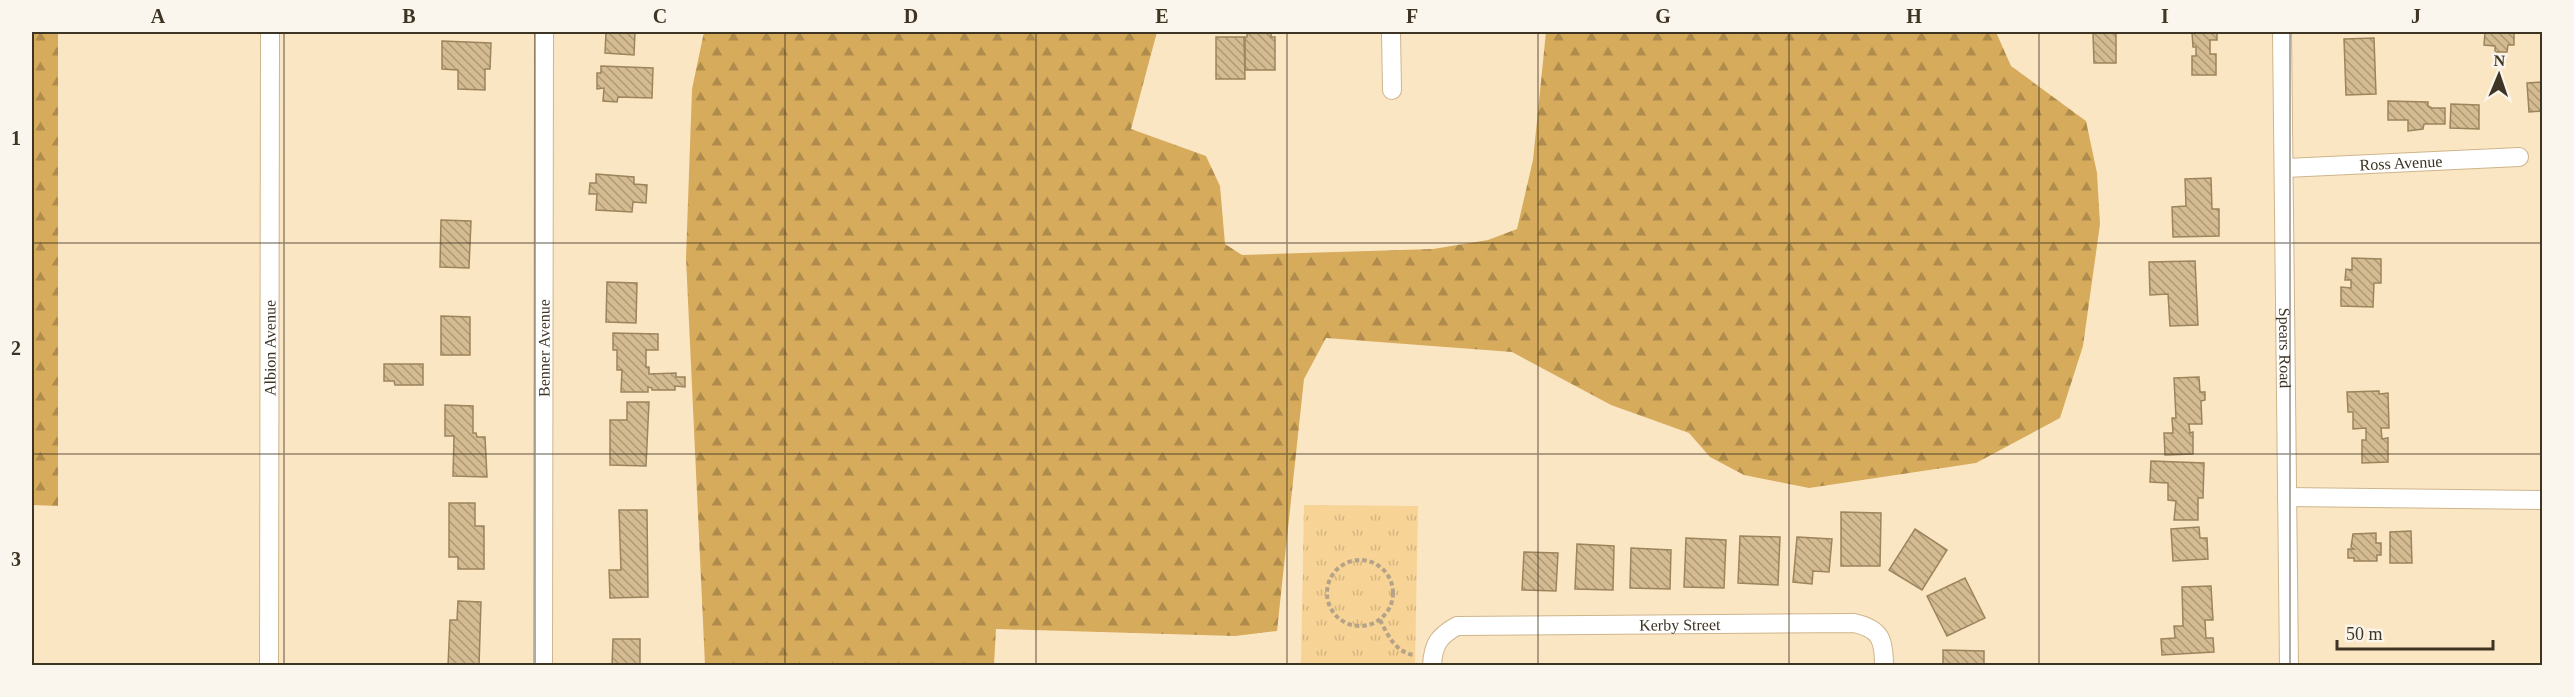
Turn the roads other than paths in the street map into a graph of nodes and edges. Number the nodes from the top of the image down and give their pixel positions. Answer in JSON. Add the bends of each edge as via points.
{"nodes":[{"id":1,"x":270,"y":32,"type":"edge"},
{"id":2,"x":544,"y":32,"type":"edge"},
{"id":3,"x":1391,"y":32,"type":"edge"},
{"id":4,"x":2282,"y":32,"type":"edge"},
{"id":5,"x":1392,"y":90,"type":"dead end"},
{"id":6,"x":2519,"y":157,"type":"dead end"},
{"id":7,"x":2284,"y":168,"type":"junction"},
{"id":8,"x":2287,"y":497,"type":"junction"},
{"id":9,"x":2542,"y":500,"type":"edge"},
{"id":10,"x":1432,"y":662,"type":"edge"},
{"id":11,"x":268,"y":666,"type":"edge"},
{"id":12,"x":543,"y":666,"type":"edge"},
{"id":13,"x":1884,"y":666,"type":"edge"},
{"id":14,"x":2289,"y":666,"type":"edge"}],
"edges":[{"from":1,"to":11,"type":"street","name":"Albion Avenue"},
{"from":2,"to":12,"type":"street","name":"Benner Avenue"},
{"from":3,"to":5,"type":"street"},
{"from":4,"to":7,"type":"street","name":"Spears Road"},
{"from":6,"to":7,"type":"street","name":"Ross Avenue"},
{"from":7,"to":8,"type":"street","name":"Spears Road"},
{"from":8,"to":9,"type":"street"},
{"from":8,"to":14,"type":"street","name":"Spears Road"},
{"from":10,"to":13,"type":"street","name":"Kerby Street","via":[[1438,639],[1457,626],[1854,622],[1876,632],[1884,645]]}]}
